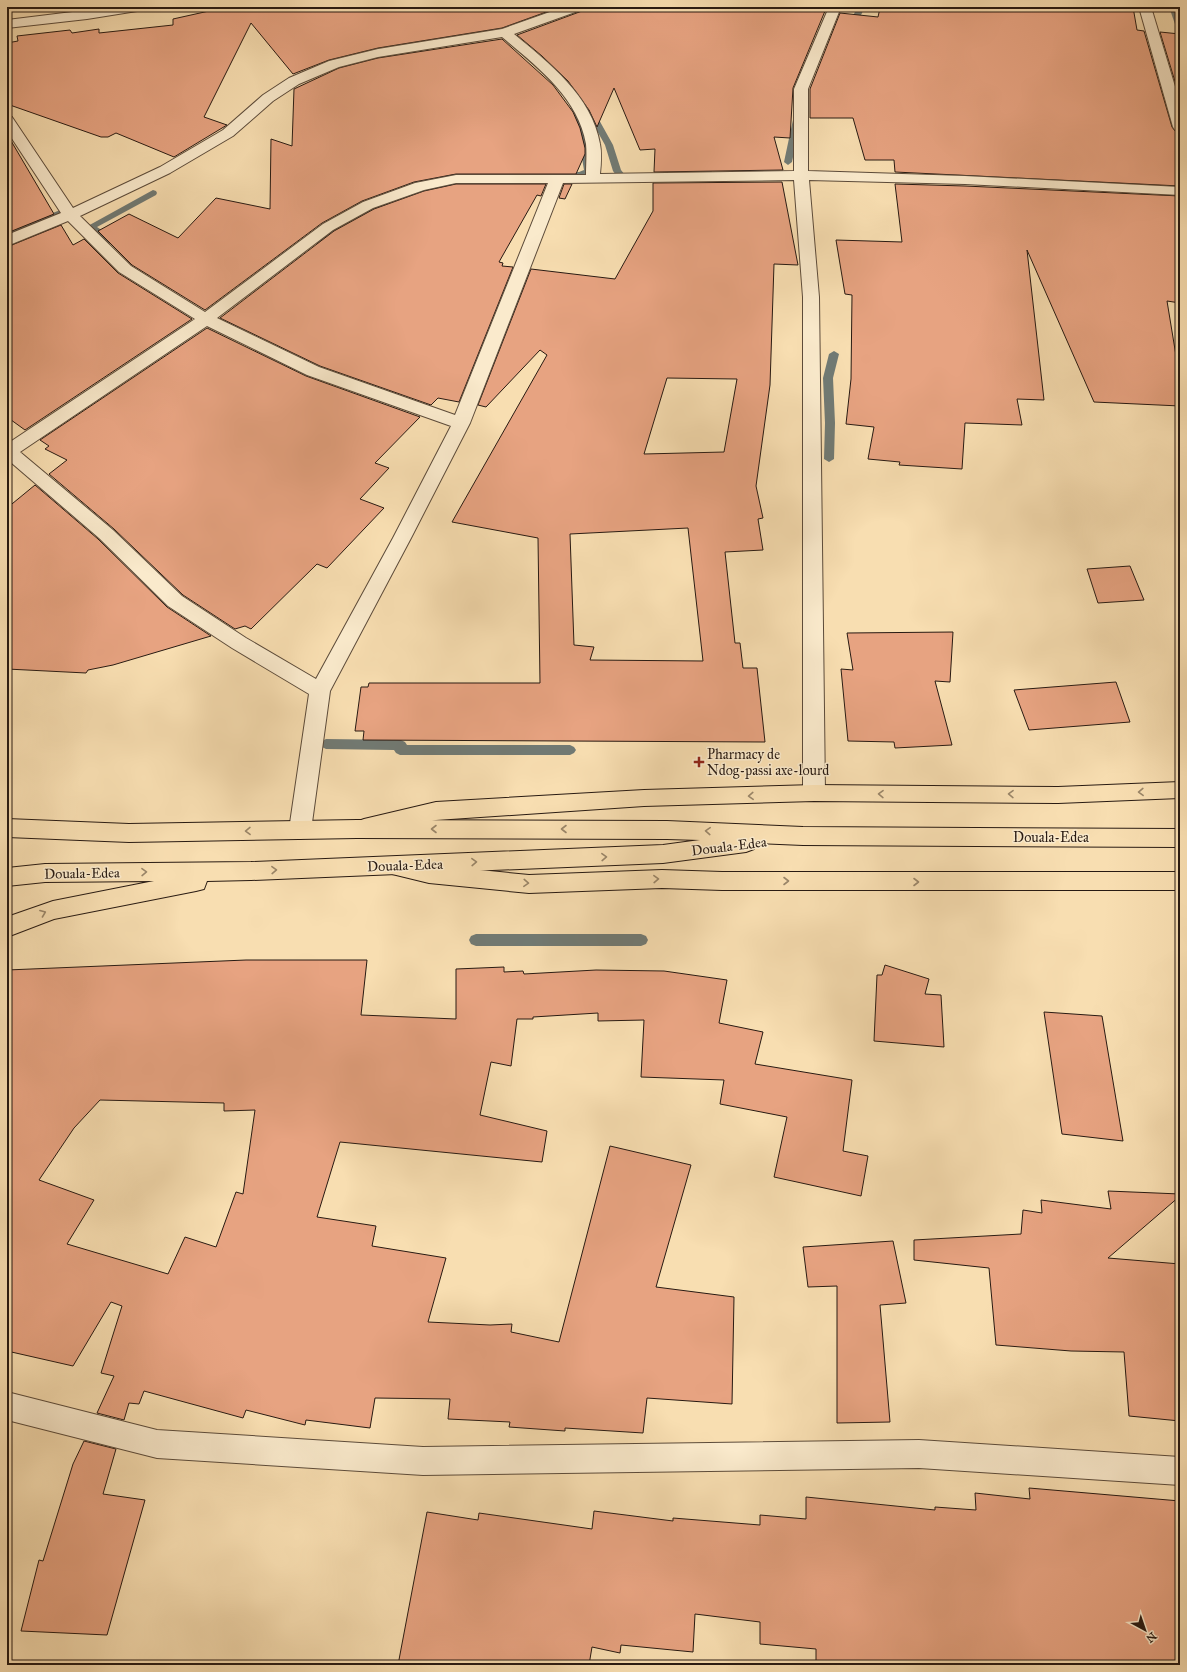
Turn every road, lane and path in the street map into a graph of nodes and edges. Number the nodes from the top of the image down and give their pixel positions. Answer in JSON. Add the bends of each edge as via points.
{"nodes":[{"id":1,"x":137,"y":7,"type":"edge"},
{"id":2,"x":576,"y":7,"type":"edge"},
{"id":3,"x":836,"y":7,"type":"edge"},
{"id":4,"x":1145,"y":7,"type":"edge"},
{"id":5,"x":7,"y":24,"type":"edge"},
{"id":6,"x":505,"y":33,"type":"junction"},
{"id":7,"x":7,"y":120,"type":"edge"},
{"id":8,"x":1180,"y":127,"type":"edge"},
{"id":9,"x":802,"y":176,"type":"junction"},
{"id":10,"x":593,"y":179,"type":"junction"},
{"id":11,"x":557,"y":180,"type":"junction"},
{"id":12,"x":1180,"y":191,"type":"edge"},
{"id":13,"x":70,"y":215,"type":"junction"},
{"id":14,"x":7,"y":240,"type":"edge"},
{"id":15,"x":206,"y":319,"type":"junction"},
{"id":16,"x":460,"y":423,"type":"junction"},
{"id":17,"x":8,"y":451,"type":"edge"},
{"id":18,"x":320,"y":691,"type":"junction"},
{"id":19,"x":1180,"y":790,"type":"edge"},
{"id":20,"x":814,"y":793,"type":"junction"},
{"id":21,"x":7,"y":828,"type":"edge"},
{"id":22,"x":357,"y":829,"type":"junction"},
{"id":23,"x":300,"y":830,"type":"junction"},
{"id":24,"x":803,"y":836,"type":"junction"},
{"id":25,"x":1180,"y":838,"type":"edge"},
{"id":26,"x":390,"y":866,"type":"junction"},
{"id":27,"x":251,"y":871,"type":"junction"},
{"id":28,"x":7,"y":877,"type":"edge"},
{"id":29,"x":1180,"y":881,"type":"edge"},
{"id":30,"x":7,"y":927,"type":"edge"},
{"id":31,"x":7,"y":1406,"type":"edge"},
{"id":32,"x":1180,"y":1470,"type":"edge"}],
"edges":[{"from":1,"to":5,"type":"street"},
{"from":2,"to":6,"type":"street"},
{"from":3,"to":9,"type":"street","via":[[801,89]]},
{"from":4,"to":8,"type":"street"},
{"from":6,"to":10,"type":"street","via":[[559,79],[582,110],[593,140]]},
{"from":6,"to":13,"type":"street","via":[[378,53],[334,64],[294,81],[268,98],[228,133],[165,170]]},
{"from":7,"to":13,"type":"street"},
{"from":9,"to":10,"type":"street"},
{"from":9,"to":12,"type":"street","via":[[965,180]]},
{"from":9,"to":20,"type":"street","via":[[811,297]]},
{"from":10,"to":11,"type":"street"},
{"from":11,"to":15,"type":"street","via":[[456,179],[420,186],[368,205],[328,227]]},
{"from":11,"to":16,"type":"street"},
{"from":13,"to":14,"type":"street"},
{"from":13,"to":15,"type":"street","via":[[125,269]]},
{"from":15,"to":16,"type":"street","via":[[313,371]]},
{"from":15,"to":17,"type":"street"},
{"from":16,"to":18,"type":"street"},
{"from":17,"to":18,"type":"street","via":[[106,534],[175,601]]},
{"from":18,"to":23,"type":"street"},
{"from":19,"to":20,"type":"main road","one_way":true,"via":[[1058,795]]},
{"from":20,"to":22,"type":"main road","one_way":true,"via":[[644,798],[436,811]]},
{"from":23,"to":21,"type":"main road","name":"Douala-Edea","one_way":true,"via":[[129,833]]},
{"from":22,"to":23,"type":"main road","name":"Douala-Edea"},
{"from":24,"to":22,"type":"main road","name":"Douala-Edea","one_way":true,"via":[[667,830]]},
{"from":24,"to":25,"type":"main road","name":"Douala-Edea"},
{"from":26,"to":24,"type":"main road","name":"Douala-Edea","one_way":true,"via":[[663,854]]},
{"from":27,"to":26,"type":"main road","name":"Douala-Edea","one_way":true},
{"from":26,"to":29,"type":"main road","one_way":true,"via":[[429,874],[529,884],[662,879]]},
{"from":28,"to":27,"type":"main road","name":"Douala-Edea","one_way":true,"via":[[45,874]]},
{"from":30,"to":27,"type":"main road","one_way":true,"via":[[53,910]]},
{"from":31,"to":32,"type":"street","via":[[157,1444],[423,1461],[919,1454]]}]}
